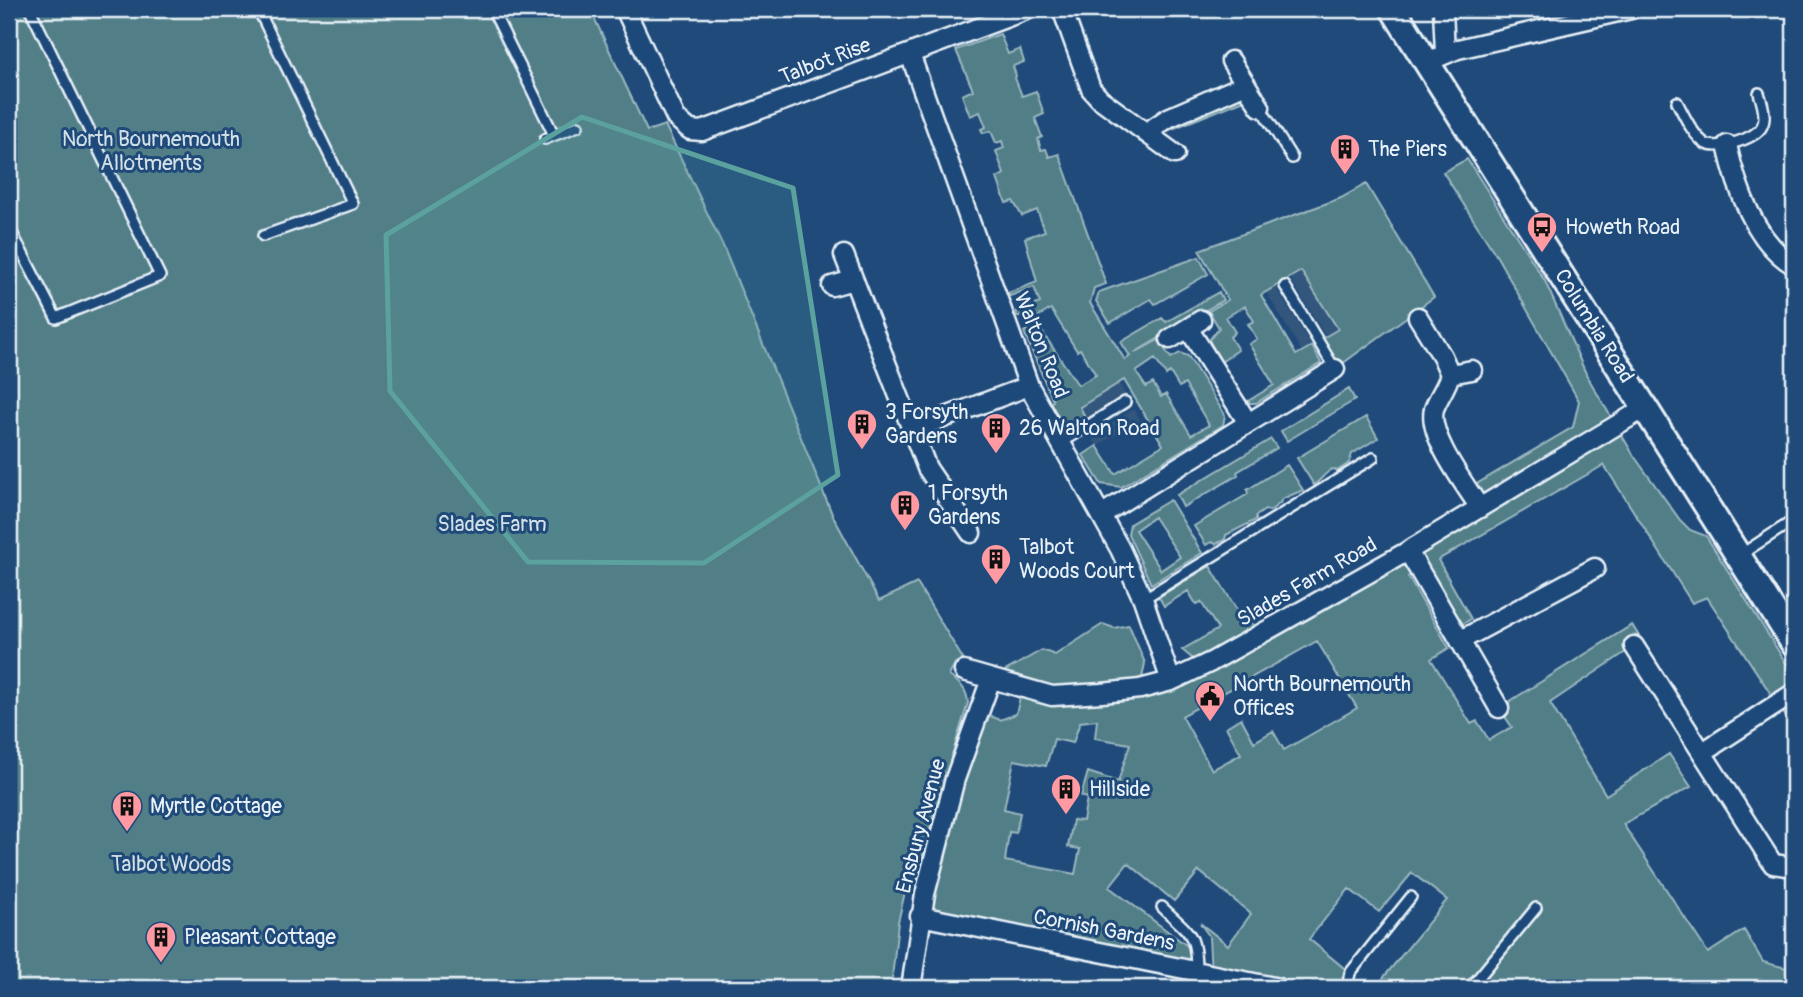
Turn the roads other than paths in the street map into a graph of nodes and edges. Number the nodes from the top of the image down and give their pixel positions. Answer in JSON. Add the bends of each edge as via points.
{"nodes":[{"id":1,"x":30,"y":9,"type":"edge"},
{"id":2,"x":258,"y":9,"type":"edge"},
{"id":3,"x":492,"y":9,"type":"edge"},
{"id":4,"x":625,"y":9,"type":"edge"},
{"id":5,"x":1029,"y":9,"type":"edge"},
{"id":6,"x":1062,"y":9,"type":"edge"},
{"id":7,"x":1393,"y":9,"type":"edge"},
{"id":8,"x":1443,"y":9,"type":"edge"},
{"id":9,"x":1631,"y":9,"type":"edge"},
{"id":10,"x":910,"y":54,"type":"junction"},
{"id":11,"x":1436,"y":57,"type":"junction"},
{"id":12,"x":1231,"y":61,"type":"dead end"},
{"id":13,"x":1246,"y":84,"type":"junction"},
{"id":14,"x":1759,"y":93,"type":"dead end"},
{"id":15,"x":1677,"y":102,"type":"dead end"},
{"id":16,"x":1260,"y":107,"type":"joint"},
{"id":17,"x":578,"y":126,"type":"dead end"},
{"id":18,"x":1146,"y":133,"type":"junction"},
{"id":19,"x":1727,"y":145,"type":"junction"},
{"id":20,"x":1175,"y":154,"type":"dead end"},
{"id":21,"x":1292,"y":158,"type":"dead end"},
{"id":22,"x":9,"y":227,"type":"edge"},
{"id":23,"x":263,"y":236,"type":"dead end"},
{"id":24,"x":844,"y":255,"type":"dead end"},
{"id":25,"x":1794,"y":265,"type":"edge"},
{"id":26,"x":853,"y":280,"type":"junction"},
{"id":27,"x":832,"y":286,"type":"dead end"},
{"id":28,"x":1285,"y":286,"type":"dead end"},
{"id":29,"x":1418,"y":317,"type":"dead end"},
{"id":30,"x":1170,"y":339,"type":"dead end"},
{"id":31,"x":1335,"y":369,"type":"joint"},
{"id":32,"x":1472,"y":370,"type":"dead end"},
{"id":33,"x":1450,"y":374,"type":"junction"},
{"id":34,"x":1030,"y":386,"type":"junction"},
{"id":35,"x":1125,"y":402,"type":"dead end"},
{"id":36,"x":1645,"y":408,"type":"junction"},
{"id":37,"x":1248,"y":424,"type":"junction"},
{"id":38,"x":911,"y":430,"type":"junction"},
{"id":39,"x":1061,"y":443,"type":"junction"},
{"id":40,"x":1373,"y":458,"type":"dead end"},
{"id":41,"x":1480,"y":508,"type":"junction"},
{"id":42,"x":1101,"y":515,"type":"junction"},
{"id":43,"x":1794,"y":520,"type":"edge"},
{"id":44,"x":971,"y":533,"type":"dead end"},
{"id":45,"x":1408,"y":551,"type":"junction"},
{"id":46,"x":1739,"y":556,"type":"junction"},
{"id":47,"x":1595,"y":568,"type":"dead end"},
{"id":48,"x":1143,"y":599,"type":"junction"},
{"id":49,"x":1461,"y":640,"type":"junction"},
{"id":50,"x":1794,"y":644,"type":"edge"},
{"id":51,"x":1634,"y":646,"type":"dead end"},
{"id":52,"x":964,"y":671,"type":"dead end"},
{"id":53,"x":990,"y":679,"type":"junction"},
{"id":54,"x":1171,"y":681,"type":"junction"},
{"id":55,"x":1794,"y":693,"type":"edge"},
{"id":56,"x":1499,"y":708,"type":"dead end"},
{"id":57,"x":1703,"y":752,"type":"junction"},
{"id":58,"x":1794,"y":867,"type":"edge"},
{"id":59,"x":1410,"y":897,"type":"dead end"},
{"id":60,"x":1162,"y":907,"type":"dead end"},
{"id":61,"x":1536,"y":908,"type":"dead end"},
{"id":62,"x":920,"y":916,"type":"junction"},
{"id":63,"x":1202,"y":978,"type":"edge"},
{"id":64,"x":911,"y":988,"type":"edge"},
{"id":65,"x":1279,"y":988,"type":"edge"},
{"id":66,"x":1347,"y":988,"type":"edge"},
{"id":67,"x":1470,"y":988,"type":"edge"}],
"edges":[{"from":1,"to":22,"type":"lane","via":[[160,276],[56,318]]},
{"from":2,"to":23,"type":"lane","via":[[354,204]]},
{"from":3,"to":17,"type":"lane","via":[[550,137]]},
{"from":4,"to":10,"type":"street","name":"Talbot Rise","via":[[676,118],[690,130],[715,127]]},
{"from":5,"to":10,"type":"street","name":"Talbot Rise"},
{"from":6,"to":18,"type":"street","via":[[1091,89]]},
{"from":7,"to":11,"type":"street","name":"Columbia Road"},
{"from":8,"to":11,"type":"street"},
{"from":9,"to":11,"type":"street"},
{"from":10,"to":34,"type":"street","name":"Walton Road"},
{"from":11,"to":36,"type":"street","name":"Columbia Road"},
{"from":12,"to":13,"type":"street"},
{"from":13,"to":16,"type":"street"},
{"from":13,"to":18,"type":"street","via":[[1168,118]]},
{"from":14,"to":19,"type":"lane","via":[[1762,127]]},
{"from":15,"to":19,"type":"lane","via":[[1702,141]]},
{"from":16,"to":21,"type":"lane"},
{"from":18,"to":20,"type":"street"},
{"from":19,"to":25,"type":"street","via":[[1736,183],[1752,217],[1780,255]]},
{"from":24,"to":26,"type":"street"},
{"from":26,"to":27,"type":"street"},
{"from":26,"to":38,"type":"street"},
{"from":28,"to":31,"type":"lane"},
{"from":29,"to":33,"type":"street"},
{"from":30,"to":37,"type":"street","via":[[1195,324]]},
{"from":31,"to":37,"type":"street"},
{"from":32,"to":33,"type":"street"},
{"from":33,"to":41,"type":"street","via":[[1433,412],[1434,422],[1441,443]]},
{"from":34,"to":38,"type":"street"},
{"from":34,"to":39,"type":"street","name":"Walton Road"},
{"from":35,"to":39,"type":"lane"},
{"from":36,"to":41,"type":"street","name":"Slades Farm Road"},
{"from":36,"to":46,"type":"street","name":"Columbia Road"},
{"from":37,"to":42,"type":"street"},
{"from":38,"to":44,"type":"street","via":[[927,468]]},
{"from":39,"to":42,"type":"street","name":"Walton Road"},
{"from":40,"to":48,"type":"lane"},
{"from":41,"to":45,"type":"street","name":"Slades Farm Road"},
{"from":42,"to":48,"type":"street","name":"Walton Road"},
{"from":43,"to":46,"type":"lane"},
{"from":45,"to":49,"type":"street"},
{"from":45,"to":54,"type":"street","name":"Slades Farm Road"},
{"from":46,"to":50,"type":"street","name":"Columbia Road"},
{"from":47,"to":49,"type":"street"},
{"from":48,"to":54,"type":"street","name":"Walton Road"},
{"from":49,"to":56,"type":"street"},
{"from":51,"to":57,"type":"street"},
{"from":52,"to":53,"type":"street","name":"Slades Farm Road"},
{"from":53,"to":54,"type":"street","name":"Slades Farm Road","via":[[1052,696],[1140,689]]},
{"from":53,"to":62,"type":"street","name":"Ensbury Avenue","via":[[955,779]]},
{"from":55,"to":57,"type":"street"},
{"from":57,"to":58,"type":"street","via":[[1773,864]]},
{"from":59,"to":66,"type":"lane","via":[[1350,973]]},
{"from":60,"to":63,"type":"lane","via":[[1192,936]]},
{"from":61,"to":67,"type":"lane"},
{"from":62,"to":63,"type":"street","name":"Cornish Gardens"},
{"from":62,"to":64,"type":"street","name":"Ensbury Avenue"},
{"from":63,"to":65,"type":"street","name":"Cornish Gardens"}]}
